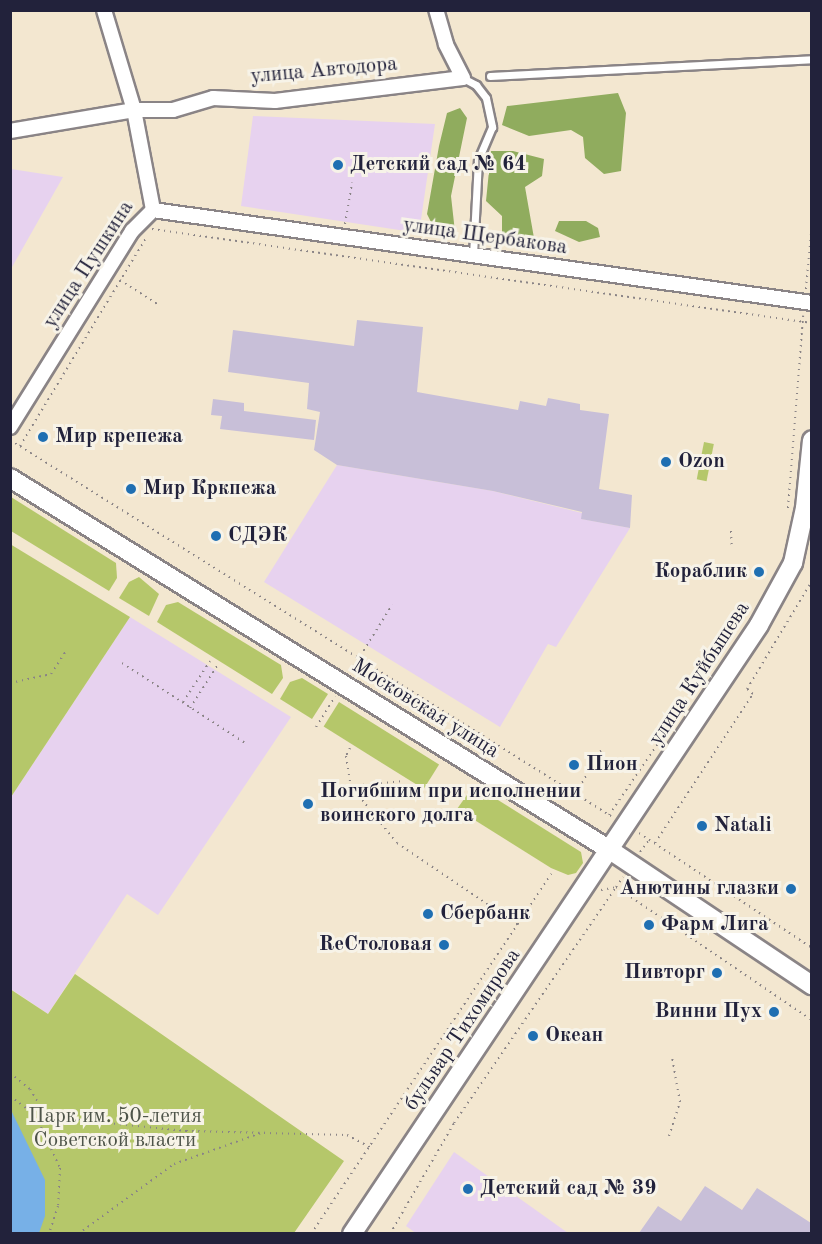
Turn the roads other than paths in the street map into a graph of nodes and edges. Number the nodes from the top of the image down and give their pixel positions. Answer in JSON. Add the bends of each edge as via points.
{"nodes":[{"id":1,"x":104,"y":10,"type":"edge"},
{"id":2,"x":436,"y":10,"type":"edge"},
{"id":3,"x":812,"y":59,"type":"edge"},
{"id":4,"x":490,"y":76,"type":"dead end"},
{"id":5,"x":463,"y":78,"type":"junction"},
{"id":6,"x":134,"y":110,"type":"junction"},
{"id":7,"x":10,"y":131,"type":"edge"},
{"id":8,"x":153,"y":210,"type":"junction"},
{"id":9,"x":473,"y":256,"type":"junction"},
{"id":10,"x":808,"y":303,"type":"edge"},
{"id":11,"x":10,"y":427,"type":"edge"},
{"id":12,"x":812,"y":440,"type":"edge"},
{"id":13,"x":10,"y":478,"type":"edge"},
{"id":14,"x":610,"y":850,"type":"junction"},
{"id":15,"x":812,"y":985,"type":"edge"},
{"id":16,"x":352,"y":1233,"type":"edge"}],
"edges":[{"from":1,"to":6,"type":"street","name":"улица Пушкина"},
{"from":2,"to":5,"type":"street","via":[[446,44]]},
{"from":3,"to":4,"type":"lane"},
{"from":5,"to":6,"type":"street","name":"улица Автодора","via":[[275,101],[213,98],[173,110]]},
{"from":5,"to":9,"type":"lane","via":[[476,85],[486,98],[492,127],[478,160]]},
{"from":6,"to":7,"type":"street","name":"улица Автодора"},
{"from":6,"to":8,"type":"street","name":"улица Пушкина"},
{"from":8,"to":9,"type":"street","name":"улица Щербакова"},
{"from":8,"to":11,"type":"street","name":"улица Пушкина","via":[[132,231]]},
{"from":9,"to":10,"type":"street","name":"улица Щербакова"},
{"from":12,"to":14,"type":"main road","name":"улица Куйбышева","via":[[805,508],[793,563],[759,625]]},
{"from":13,"to":14,"type":"main road","name":"Московская улица"},
{"from":14,"to":15,"type":"main road","name":"Московская улица"},
{"from":14,"to":16,"type":"main road","name":"бульвар Тихомирова"}]}
